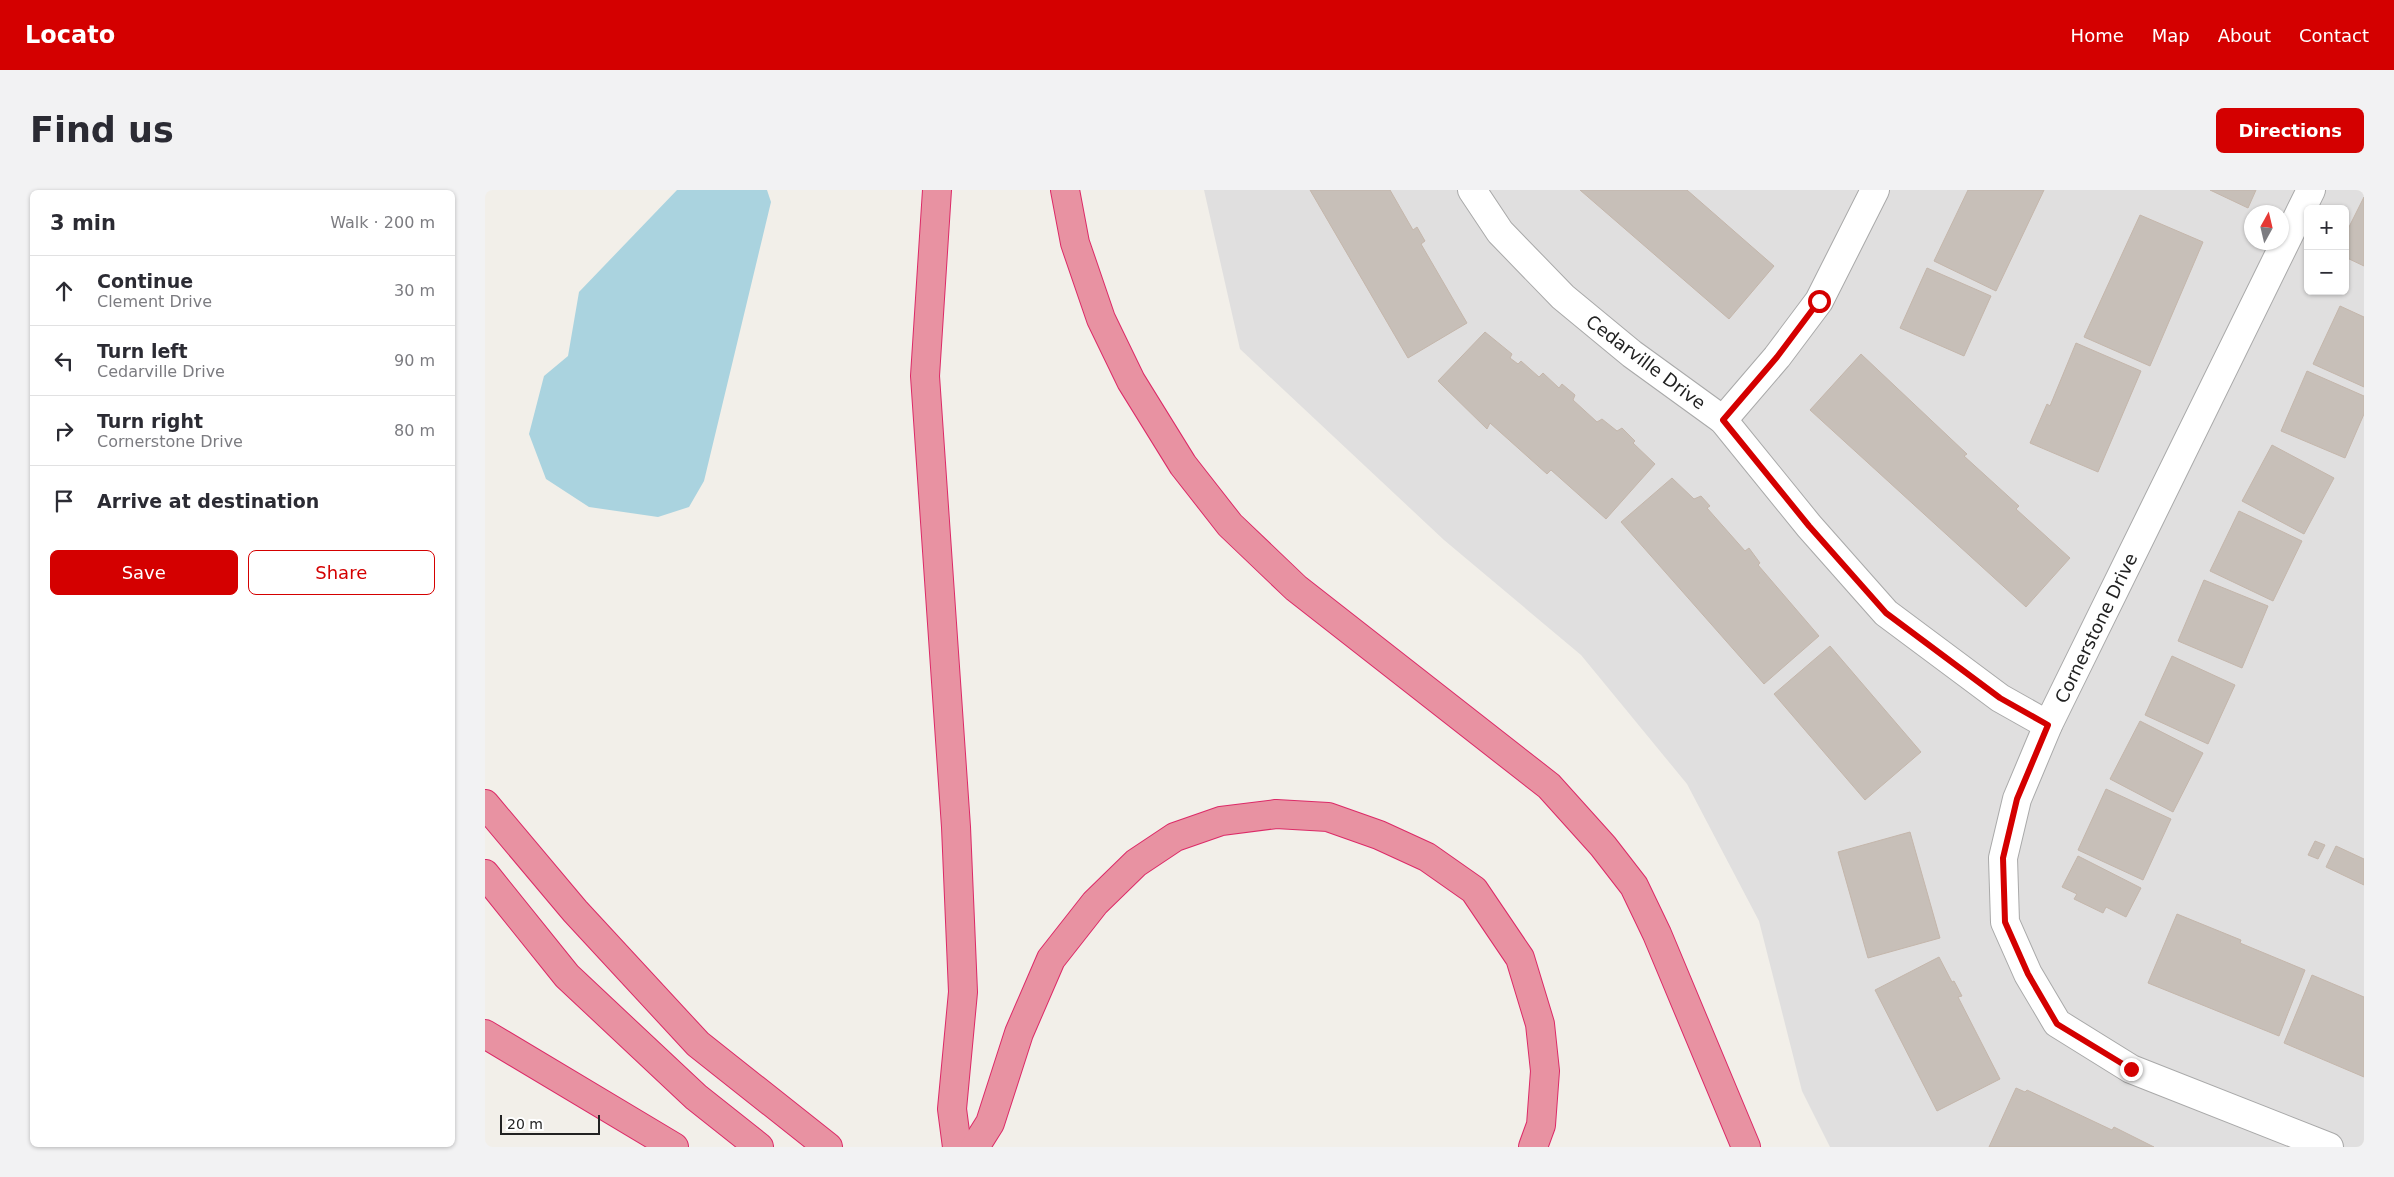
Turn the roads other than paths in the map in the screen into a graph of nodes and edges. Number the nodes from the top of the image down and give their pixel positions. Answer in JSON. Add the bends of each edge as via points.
{"nodes":[{"id":1,"x":937,"y":190,"type":"edge"},
{"id":2,"x":1065,"y":190,"type":"edge"},
{"id":3,"x":1472,"y":190,"type":"edge"},
{"id":4,"x":1875,"y":190,"type":"edge"},
{"id":5,"x":2311,"y":190,"type":"edge"},
{"id":6,"x":1723,"y":420,"type":"junction"},
{"id":7,"x":2048,"y":725,"type":"junction"},
{"id":8,"x":485,"y":804,"type":"edge"},
{"id":9,"x":485,"y":874,"type":"edge"},
{"id":10,"x":485,"y":1034,"type":"edge"},
{"id":11,"x":674,"y":1147,"type":"edge"},
{"id":12,"x":759,"y":1147,"type":"edge"},
{"id":13,"x":828,"y":1147,"type":"edge"},
{"id":14,"x":957,"y":1147,"type":"edge"},
{"id":15,"x":975,"y":1147,"type":"edge"},
{"id":16,"x":1533,"y":1147,"type":"edge"},
{"id":17,"x":1746,"y":1147,"type":"edge"},
{"id":18,"x":2329,"y":1147,"type":"edge"}],
"edges":[{"from":1,"to":14,"type":"highway","via":[[925,376],[956,827],[963,992],[952,1109]]},
{"from":2,"to":17,"type":"highway","via":[[1075,243],[1101,319],[1131,381],[1183,465],[1230,525],[1296,588],[1549,786],[1603,846],[1634,886],[1657,934]]},
{"from":3,"to":6,"type":"street","name":"Cedarville Drive","via":[[1500,232],[1563,297],[1632,354]]},
{"from":4,"to":6,"type":"street","via":[[1819,301]]},
{"from":5,"to":7,"type":"street","name":"Cornerstone Drive"},
{"from":6,"to":7,"type":"street","name":"Cedarville Drive","via":[[1809,526],[1886,613],[2000,698]]},
{"from":7,"to":18,"type":"street","name":"Cornerstone Drive","via":[[2017,799],[2003,867],[2005,922],[2028,974],[2057,1024],[2131,1069]]},
{"from":8,"to":13,"type":"highway","via":[[575,911],[698,1044]]},
{"from":9,"to":12,"type":"highway","via":[[567,976],[695,1097]]},
{"from":10,"to":11,"type":"highway"},
{"from":15,"to":16,"type":"highway","via":[[991,1123],[1019,1033],[1051,959],[1095,903],[1136,863],[1175,837],[1221,822],[1277,814],[1328,817],[1379,835],[1427,857],[1474,890],[1520,958],[1540,1024],[1545,1071],[1541,1125]]}]}
